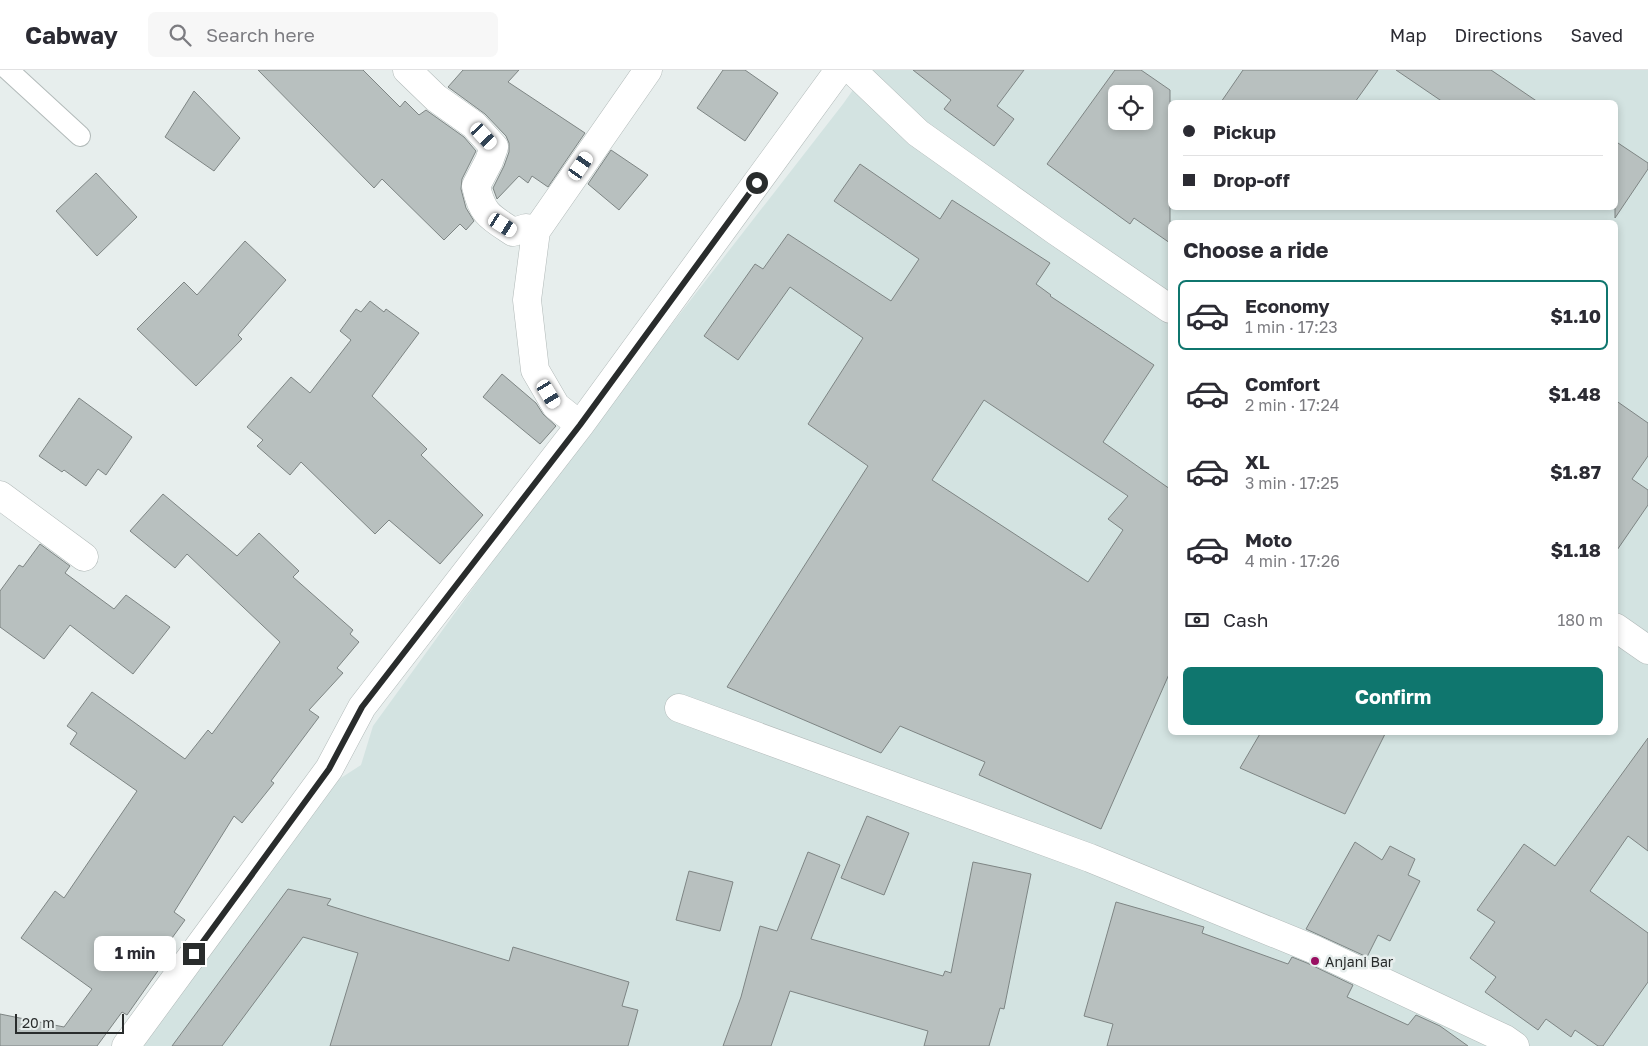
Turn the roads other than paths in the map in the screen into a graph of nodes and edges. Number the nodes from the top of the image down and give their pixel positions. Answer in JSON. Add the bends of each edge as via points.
{"nodes":[{"id":1,"x":8,"y":70,"type":"edge"},
{"id":2,"x":407,"y":70,"type":"edge"},
{"id":3,"x":648,"y":70,"type":"edge"},
{"id":4,"x":839,"y":70,"type":"edge"},
{"id":5,"x":852,"y":70,"type":"edge"},
{"id":6,"x":80,"y":136,"type":"dead end"},
{"id":7,"x":536,"y":231,"type":"junction"},
{"id":8,"x":1168,"y":308,"type":"edge"},
{"id":9,"x":580,"y":425,"type":"junction"},
{"id":10,"x":0,"y":495,"type":"edge"},
{"id":11,"x":84,"y":557,"type":"dead end"},
{"id":12,"x":1618,"y":629,"type":"edge"},
{"id":13,"x":1648,"y":650,"type":"edge"},
{"id":14,"x":679,"y":708,"type":"dead end"},
{"id":15,"x":126,"y":1046,"type":"edge"},
{"id":16,"x":1515,"y":1046,"type":"edge"}],
"edges":[{"from":1,"to":6,"type":"lane"},
{"from":2,"to":7,"type":"street","via":[[494,147],[476,186],[480,203],[492,219],[513,232],[526,228]]},
{"from":3,"to":7,"type":"street"},
{"from":4,"to":9,"type":"street"},
{"from":5,"to":8,"type":"street","via":[[918,133]]},
{"from":7,"to":9,"type":"street","via":[[527,300],[534,370],[556,406]]},
{"from":9,"to":15,"type":"street","via":[[362,707],[329,769]]},
{"from":10,"to":11,"type":"street"},
{"from":12,"to":13,"type":"street"},
{"from":14,"to":16,"type":"street","via":[[1090,858],[1312,948]]}]}
